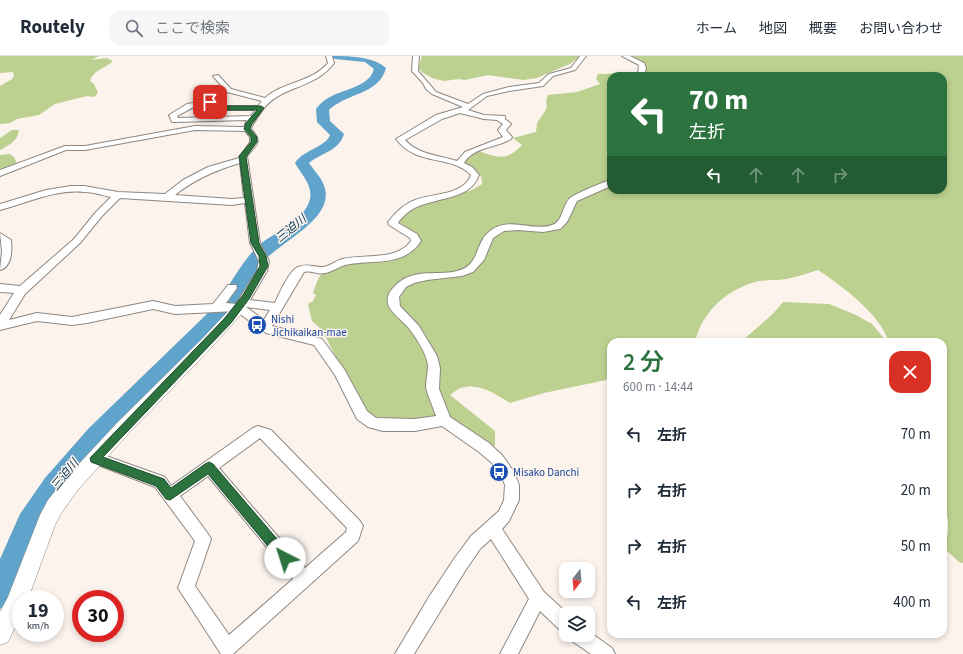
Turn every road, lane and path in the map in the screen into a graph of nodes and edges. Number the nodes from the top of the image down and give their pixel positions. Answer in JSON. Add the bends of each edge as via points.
{"nodes":[{"id":1,"x":329,"y":56,"type":"edge"},
{"id":2,"x":416,"y":56,"type":"edge"},
{"id":3,"x":583,"y":56,"type":"edge"},
{"id":4,"x":625,"y":56,"type":"edge"},
{"id":5,"x":642,"y":72,"type":"edge"},
{"id":6,"x":216,"y":76,"type":"dead end"},
{"id":7,"x":268,"y":101,"type":"junction"},
{"id":8,"x":261,"y":108,"type":"junction"},
{"id":9,"x":466,"y":109,"type":"junction"},
{"id":10,"x":253,"y":118,"type":"junction"},
{"id":11,"x":247,"y":129,"type":"junction"},
{"id":12,"x":243,"y":160,"type":"junction"},
{"id":13,"x":459,"y":164,"type":"junction"},
{"id":14,"x":0,"y":173,"type":"edge"},
{"id":15,"x":607,"y":185,"type":"edge"},
{"id":16,"x":118,"y":195,"type":"junction"},
{"id":17,"x":167,"y":197,"type":"junction"},
{"id":18,"x":249,"y":200,"type":"junction"},
{"id":19,"x":0,"y":207,"type":"edge"},
{"id":20,"x":0,"y":236,"type":"edge"},
{"id":21,"x":0,"y":267,"type":"edge"},
{"id":22,"x":0,"y":288,"type":"edge"},
{"id":23,"x":232,"y":288,"type":"dead end"},
{"id":24,"x":22,"y":290,"type":"junction"},
{"id":25,"x":238,"y":306,"type":"junction"},
{"id":26,"x":217,"y":307,"type":"junction"},
{"id":27,"x":278,"y":307,"type":"junction"},
{"id":28,"x":0,"y":325,"type":"edge"},
{"id":29,"x":266,"y":327,"type":"junction"},
{"id":30,"x":444,"y":420,"type":"junction"},
{"id":31,"x":95,"y":458,"type":"junction"},
{"id":32,"x":209,"y":467,"type":"junction"},
{"id":33,"x":170,"y":495,"type":"junction"},
{"id":34,"x":493,"y":528,"type":"junction"},
{"id":35,"x":304,"y":580,"type":"junction"},
{"id":36,"x":538,"y":598,"type":"junction"},
{"id":37,"x":559,"y":618,"type":"edge"},
{"id":38,"x":0,"y":634,"type":"edge"},
{"id":39,"x":588,"y":642,"type":"edge"},
{"id":40,"x":404,"y":654,"type":"edge"},
{"id":41,"x":509,"y":654,"type":"edge"},
{"id":42,"x":606,"y":654,"type":"edge"}],
"edges":[{"from":1,"to":7,"type":"street","via":[[331,63],[319,76],[274,95]]},
{"from":2,"to":9,"type":"street","via":[[415,71],[430,90]]},
{"from":3,"to":9,"type":"street","via":[[573,69],[551,75],[541,85],[493,92],[479,98]]},
{"from":4,"to":5,"type":"street","via":[[642,64]]},
{"from":6,"to":7,"type":"street","via":[[229,91]]},
{"from":7,"to":8,"type":"street"},
{"from":8,"to":10,"type":"street"},
{"from":8,"to":10,"type":"street","via":[[223,108],[210,102],[190,106],[173,115],[178,121],[192,118]]},
{"from":9,"to":13,"type":"street","via":[[484,117],[502,118],[501,120],[507,124],[502,130],[508,138],[482,146],[460,160]]},
{"from":9,"to":13,"type":"street","via":[[439,117],[400,139],[410,149],[431,158]]},
{"from":10,"to":11,"type":"street"},
{"from":11,"to":12,"type":"street","via":[[254,140]]},
{"from":11,"to":14,"type":"street","via":[[195,128],[85,148],[65,148]]},
{"from":12,"to":17,"type":"street","via":[[211,169],[186,182]]},
{"from":12,"to":18,"type":"street"},
{"from":13,"to":27,"type":"street","via":[[472,170],[475,175],[471,183],[454,193],[414,204],[393,222],[414,236],[416,241],[412,248],[377,259],[341,263],[325,270],[303,269],[298,272]]},
{"from":15,"to":30,"type":"street","via":[[570,203],[558,227],[510,227],[493,232],[477,264],[470,270],[413,279],[394,293],[395,307],[409,321],[430,355],[434,366],[433,388]]},
{"from":16,"to":17,"type":"street"},
{"from":16,"to":19,"type":"street","via":[[84,189],[61,190]]},
{"from":16,"to":24,"type":"street","via":[[77,241]]},
{"from":17,"to":18,"type":"street","via":[[232,202]]},
{"from":18,"to":25,"type":"street","via":[[255,243],[264,261],[262,271]]},
{"from":20,"to":21,"type":"street","via":[[6,240],[8,249]]},
{"from":22,"to":24,"type":"street"},
{"from":23,"to":26,"type":"street"},
{"from":24,"to":28,"type":"street"},
{"from":25,"to":26,"type":"street"},
{"from":25,"to":27,"type":"street"},
{"from":25,"to":29,"type":"street"},
{"from":25,"to":31,"type":"street"},
{"from":26,"to":28,"type":"street","via":[[175,310],[153,306],[87,320],[37,317]]},
{"from":27,"to":29,"type":"street"},
{"from":29,"to":30,"type":"street","via":[[318,342],[340,372],[362,414],[373,423],[415,425]]},
{"from":30,"to":34,"type":"street","via":[[499,459],[512,482],[510,504]]},
{"from":31,"to":33,"type":"street","via":[[160,482]]},
{"from":31,"to":38,"type":"street","via":[[55,506],[16,603]]},
{"from":32,"to":33,"type":"street"},
{"from":32,"to":35,"type":"street"},
{"from":32,"to":35,"type":"street","via":[[258,432],[266,434],[355,526],[353,536]]},
{"from":33,"to":35,"type":"street","via":[[203,539],[186,588],[227,648]]},
{"from":34,"to":36,"type":"street"},
{"from":34,"to":40,"type":"street","via":[[478,539],[465,557]]},
{"from":36,"to":37,"type":"street"},
{"from":36,"to":41,"type":"street"},
{"from":39,"to":42,"type":"street"}]}
